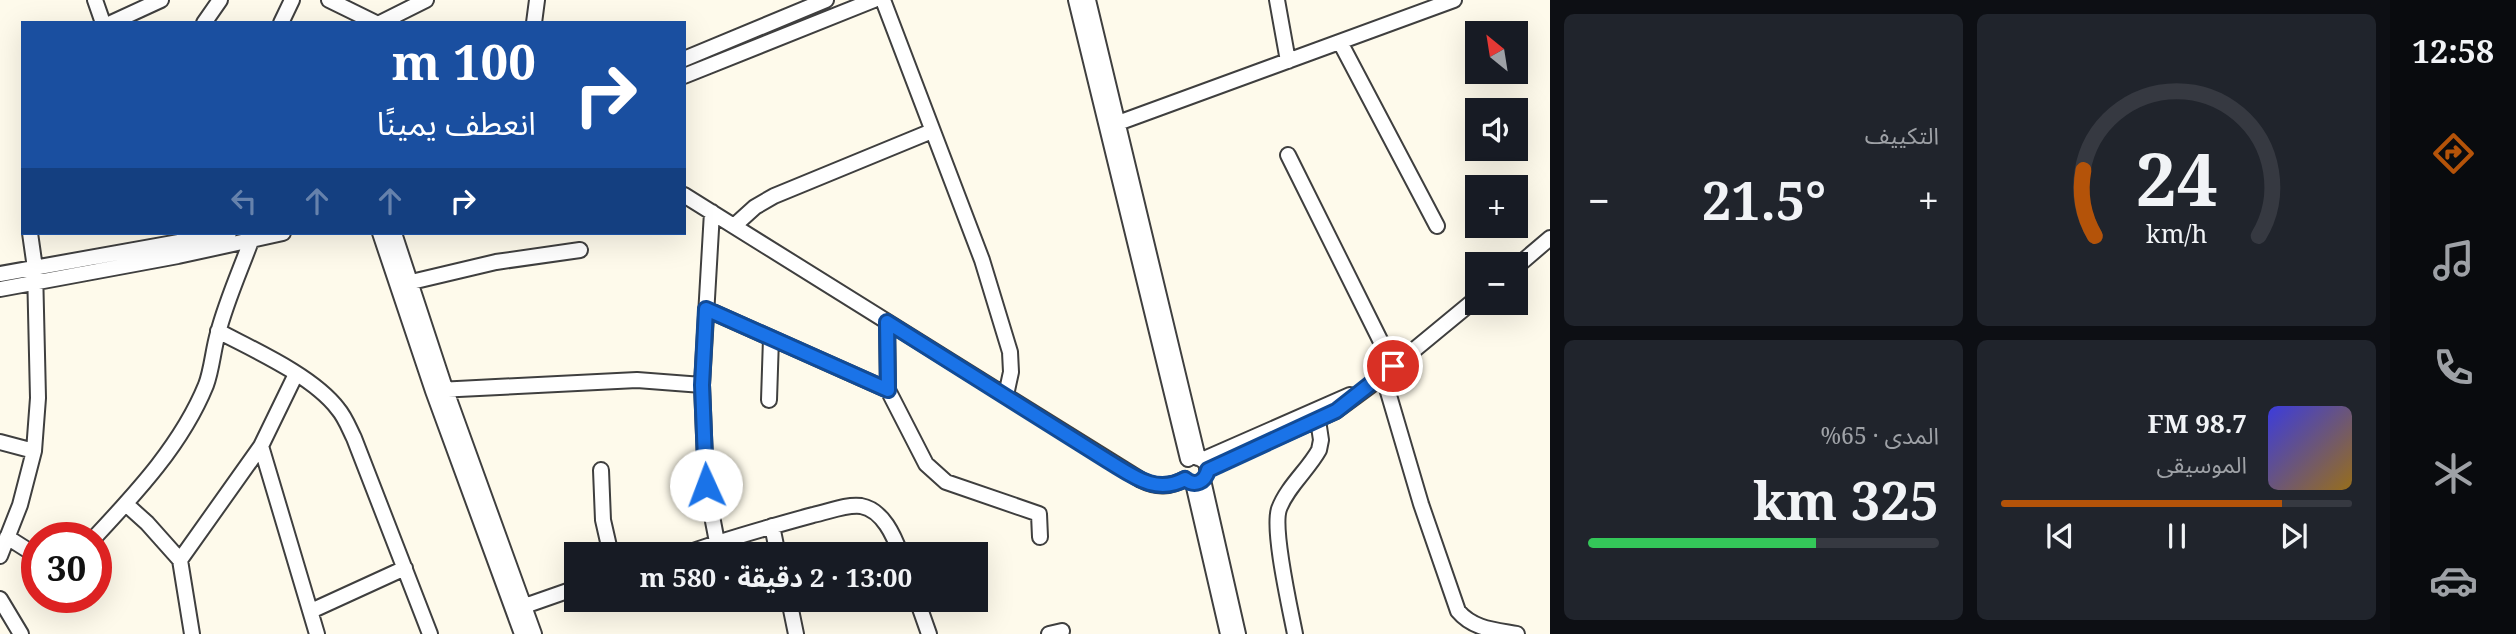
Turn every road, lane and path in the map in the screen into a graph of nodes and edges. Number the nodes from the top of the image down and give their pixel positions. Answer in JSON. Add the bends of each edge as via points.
{"nodes":[{"id":1,"x":95,"y":0,"type":"edge"},
{"id":2,"x":161,"y":0,"type":"edge"},
{"id":3,"x":220,"y":0,"type":"edge"},
{"id":4,"x":292,"y":0,"type":"edge"},
{"id":5,"x":329,"y":0,"type":"edge"},
{"id":6,"x":426,"y":0,"type":"edge"},
{"id":7,"x":537,"y":0,"type":"edge"},
{"id":8,"x":826,"y":0,"type":"edge"},
{"id":9,"x":874,"y":0,"type":"edge"},
{"id":10,"x":883,"y":0,"type":"edge"},
{"id":11,"x":1076,"y":0,"type":"edge"},
{"id":12,"x":1088,"y":0,"type":"edge"},
{"id":13,"x":1276,"y":0,"type":"edge"},
{"id":14,"x":1454,"y":0,"type":"edge"},
{"id":15,"x":1424,"y":5,"type":"edge"},
{"id":16,"x":102,"y":21,"type":"edge"},
{"id":17,"x":115,"y":21,"type":"edge"},
{"id":18,"x":205,"y":21,"type":"edge"},
{"id":19,"x":282,"y":21,"type":"edge"},
{"id":20,"x":374,"y":21,"type":"edge"},
{"id":21,"x":382,"y":21,"type":"edge"},
{"id":22,"x":534,"y":21,"type":"edge"},
{"id":23,"x":1340,"y":42,"type":"junction"},
{"id":24,"x":686,"y":58,"type":"edge"},
{"id":25,"x":1288,"y":61,"type":"junction"},
{"id":26,"x":686,"y":75,"type":"edge"},
{"id":27,"x":1118,"y":123,"type":"junction"},
{"id":28,"x":932,"y":131,"type":"junction"},
{"id":29,"x":1288,"y":155,"type":"dead end"},
{"id":30,"x":686,"y":196,"type":"edge"},
{"id":31,"x":712,"y":212,"type":"junction"},
{"id":32,"x":734,"y":226,"type":"junction"},
{"id":33,"x":1437,"y":226,"type":"dead end"},
{"id":34,"x":30,"y":235,"type":"edge"},
{"id":35,"x":206,"y":235,"type":"edge"},
{"id":36,"x":275,"y":235,"type":"edge"},
{"id":37,"x":381,"y":235,"type":"edge"},
{"id":38,"x":394,"y":235,"type":"edge"},
{"id":39,"x":184,"y":237,"type":"edge"},
{"id":40,"x":1550,"y":238,"type":"edge"},
{"id":41,"x":251,"y":241,"type":"junction"},
{"id":42,"x":580,"y":250,"type":"dead end"},
{"id":43,"x":1528,"y":257,"type":"edge"},
{"id":44,"x":35,"y":268,"type":"junction"},
{"id":45,"x":0,"y":274,"type":"edge"},
{"id":46,"x":404,"y":283,"type":"junction"},
{"id":47,"x":36,"y":284,"type":"junction"},
{"id":48,"x":0,"y":289,"type":"edge"},
{"id":49,"x":1465,"y":308,"type":"edge"},
{"id":50,"x":706,"y":309,"type":"junction"},
{"id":51,"x":887,"y":322,"type":"junction"},
{"id":52,"x":218,"y":331,"type":"junction"},
{"id":53,"x":771,"y":338,"type":"junction"},
{"id":54,"x":1388,"y":371,"type":"junction"},
{"id":55,"x":296,"y":374,"type":"junction"},
{"id":56,"x":702,"y":385,"type":"junction"},
{"id":57,"x":1367,"y":388,"type":"junction"},
{"id":58,"x":439,"y":390,"type":"junction"},
{"id":59,"x":888,"y":390,"type":"junction"},
{"id":60,"x":1006,"y":395,"type":"junction"},
{"id":61,"x":769,"y":400,"type":"dead end"},
{"id":62,"x":1318,"y":420,"type":"junction"},
{"id":63,"x":0,"y":442,"type":"edge"},
{"id":64,"x":261,"y":446,"type":"junction"},
{"id":65,"x":34,"y":451,"type":"junction"},
{"id":66,"x":601,"y":470,"type":"dead end"},
{"id":67,"x":1197,"y":470,"type":"junction"},
{"id":68,"x":127,"y":505,"type":"junction"},
{"id":69,"x":110,"y":522,"type":"edge"},
{"id":70,"x":772,"y":526,"type":"junction"},
{"id":71,"x":7,"y":537,"type":"junction"},
{"id":72,"x":1040,"y":537,"type":"dead end"},
{"id":73,"x":608,"y":542,"type":"edge"},
{"id":74,"x":717,"y":542,"type":"joint"},
{"id":75,"x":775,"y":542,"type":"edge"},
{"id":76,"x":895,"y":542,"type":"edge"},
{"id":77,"x":21,"y":546,"type":"edge"},
{"id":78,"x":0,"y":556,"type":"edge"},
{"id":79,"x":180,"y":560,"type":"junction"},
{"id":80,"x":405,"y":568,"type":"junction"},
{"id":81,"x":564,"y":592,"type":"edge"},
{"id":82,"x":0,"y":599,"type":"edge"},
{"id":83,"x":518,"y":608,"type":"junction"},
{"id":84,"x":312,"y":611,"type":"junction"},
{"id":85,"x":791,"y":612,"type":"edge"},
{"id":86,"x":921,"y":612,"type":"edge"},
{"id":87,"x":14,"y":631,"type":"edge"},
{"id":88,"x":192,"y":634,"type":"edge"},
{"id":89,"x":317,"y":634,"type":"edge"},
{"id":90,"x":430,"y":634,"type":"edge"},
{"id":91,"x":522,"y":634,"type":"edge"},
{"id":92,"x":534,"y":634,"type":"edge"},
{"id":93,"x":796,"y":634,"type":"edge"},
{"id":94,"x":929,"y":634,"type":"edge"},
{"id":95,"x":1228,"y":634,"type":"edge"},
{"id":96,"x":1238,"y":634,"type":"edge"},
{"id":97,"x":1295,"y":634,"type":"edge"},
{"id":98,"x":1517,"y":634,"type":"edge"}],
"edges":[{"from":1,"to":16,"type":"street"},
{"from":2,"to":17,"type":"street"},
{"from":3,"to":18,"type":"street"},
{"from":4,"to":19,"type":"street"},
{"from":5,"to":20,"type":"street"},
{"from":6,"to":21,"type":"street"},
{"from":7,"to":22,"type":"street"},
{"from":8,"to":24,"type":"street"},
{"from":9,"to":26,"type":"street"},
{"from":10,"to":28,"type":"street"},
{"from":11,"to":67,"type":"street"},
{"from":12,"to":27,"type":"street"},
{"from":13,"to":25,"type":"street"},
{"from":14,"to":15,"type":"street"},
{"from":15,"to":23,"type":"street"},
{"from":23,"to":25,"type":"street"},
{"from":23,"to":33,"type":"street"},
{"from":25,"to":27,"type":"street"},
{"from":27,"to":67,"type":"street"},
{"from":28,"to":32,"type":"street","via":[[774,196]]},
{"from":28,"to":60,"type":"street","via":[[982,260],[1010,352]]},
{"from":29,"to":54,"type":"street"},
{"from":30,"to":31,"type":"street"},
{"from":31,"to":32,"type":"street"},
{"from":31,"to":50,"type":"street"},
{"from":32,"to":51,"type":"street"},
{"from":34,"to":44,"type":"street"},
{"from":35,"to":39,"type":"street"},
{"from":36,"to":41,"type":"street"},
{"from":37,"to":46,"type":"street"},
{"from":38,"to":46,"type":"street"},
{"from":39,"to":44,"type":"street"},
{"from":40,"to":43,"type":"street"},
{"from":41,"to":47,"type":"street"},
{"from":41,"to":52,"type":"street"},
{"from":42,"to":46,"type":"street","via":[[496,262]]},
{"from":44,"to":45,"type":"street"},
{"from":44,"to":47,"type":"street"},
{"from":46,"to":58,"type":"street"},
{"from":47,"to":48,"type":"street"},
{"from":47,"to":65,"type":"street"},
{"from":49,"to":54,"type":"street"},
{"from":50,"to":53,"type":"street"},
{"from":50,"to":56,"type":"street"},
{"from":51,"to":59,"type":"street"},
{"from":51,"to":60,"type":"street"},
{"from":52,"to":55,"type":"street"},
{"from":52,"to":68,"type":"street","via":[[208,378],[195,408]]},
{"from":53,"to":59,"type":"street"},
{"from":53,"to":61,"type":"street"},
{"from":54,"to":57,"type":"street"},
{"from":54,"to":98,"type":"street","via":[[1421,504],[1458,611],[1476,626]]},
{"from":55,"to":64,"type":"street"},
{"from":55,"to":80,"type":"street","via":[[330,399],[344,418]]},
{"from":56,"to":58,"type":"street","via":[[637,380]]},
{"from":56,"to":74,"type":"street","via":[[706,485]]},
{"from":57,"to":62,"type":"street"},
{"from":57,"to":67,"type":"street"},
{"from":58,"to":83,"type":"street"},
{"from":59,"to":72,"type":"street","via":[[926,464],[946,482],[1039,514]]},
{"from":60,"to":67,"type":"street","via":[[1141,480],[1158,486],[1177,483]]},
{"from":62,"to":67,"type":"street"},
{"from":62,"to":97,"type":"street","via":[[1319,450],[1282,503],[1277,519]]},
{"from":63,"to":65,"type":"street"},
{"from":64,"to":79,"type":"street"},
{"from":64,"to":84,"type":"street"},
{"from":65,"to":71,"type":"street"},
{"from":66,"to":73,"type":"street"},
{"from":67,"to":95,"type":"street"},
{"from":67,"to":96,"type":"street"},
{"from":68,"to":69,"type":"street"},
{"from":68,"to":79,"type":"street"},
{"from":70,"to":74,"type":"street"},
{"from":70,"to":75,"type":"street"},
{"from":70,"to":76,"type":"street","via":[[862,506],[886,523]]},
{"from":71,"to":77,"type":"street"},
{"from":71,"to":78,"type":"street"},
{"from":79,"to":88,"type":"street"},
{"from":80,"to":84,"type":"street"},
{"from":80,"to":90,"type":"street"},
{"from":81,"to":83,"type":"street"},
{"from":82,"to":87,"type":"street"},
{"from":83,"to":91,"type":"street"},
{"from":83,"to":92,"type":"street"},
{"from":84,"to":89,"type":"street"},
{"from":85,"to":93,"type":"street"},
{"from":86,"to":94,"type":"street"}]}
